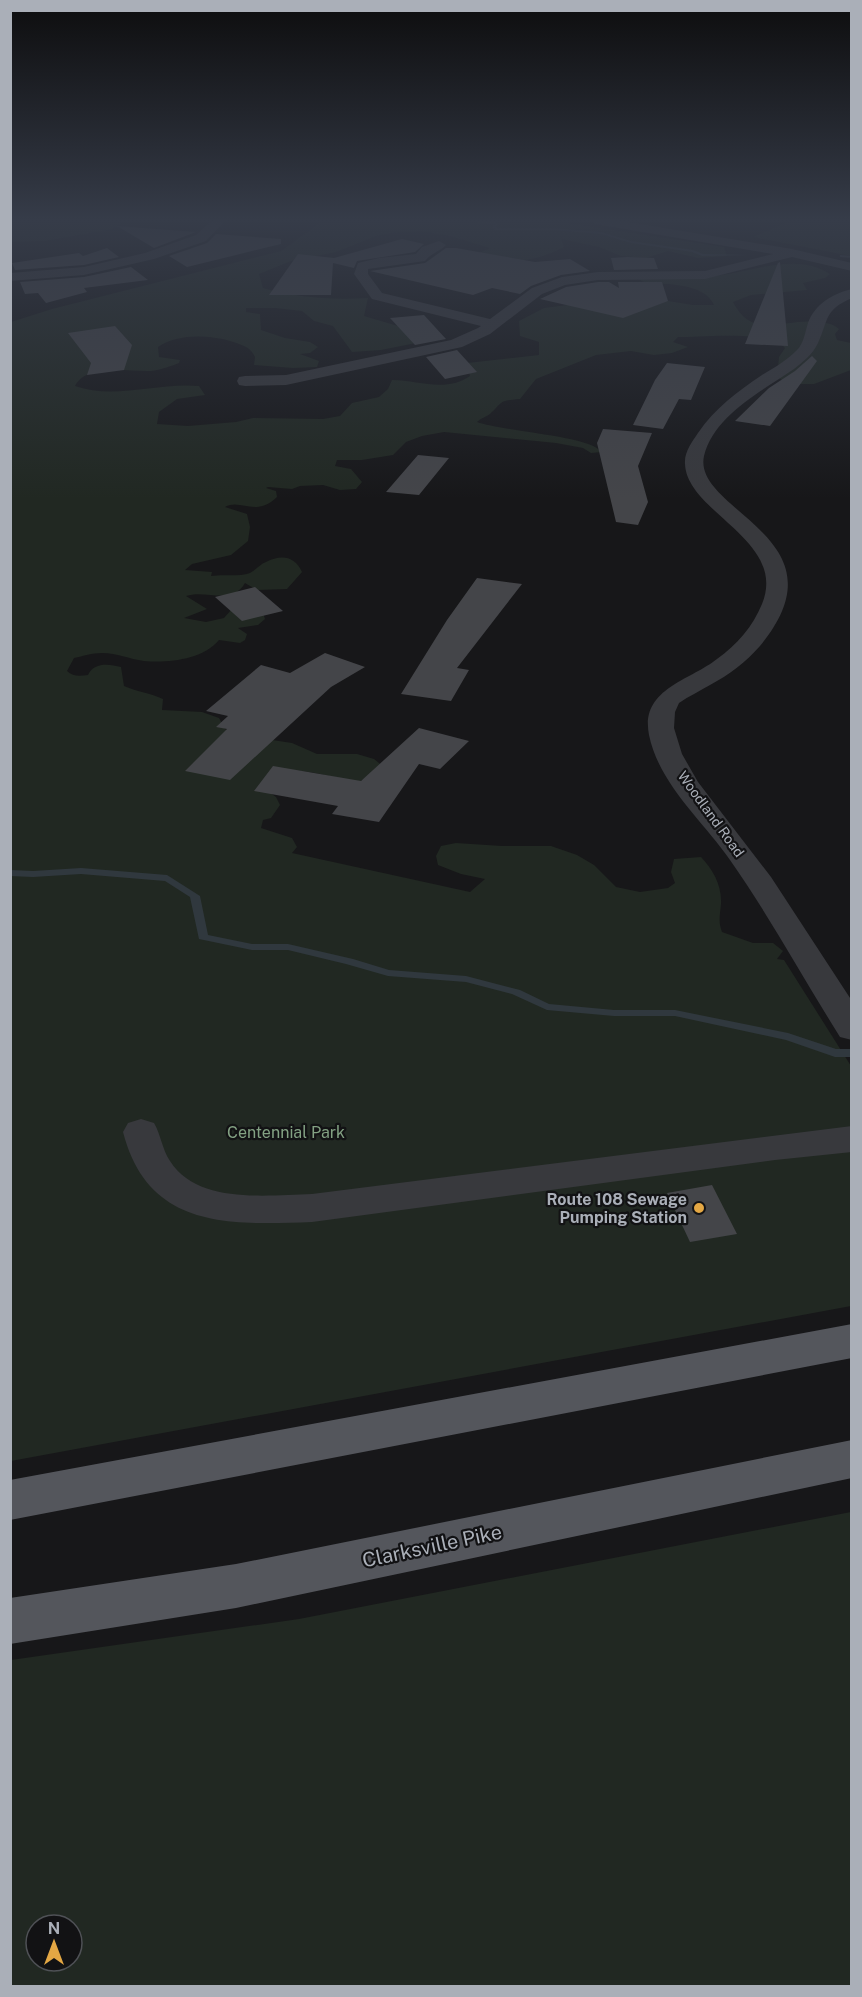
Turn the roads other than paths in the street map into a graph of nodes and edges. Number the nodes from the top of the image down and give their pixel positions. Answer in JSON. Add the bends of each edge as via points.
{"nodes":[{"id":1,"x":448,"y":313,"type":"edge"},
{"id":2,"x":507,"y":313,"type":"edge"},
{"id":3,"x":819,"y":313,"type":"edge"},
{"id":4,"x":492,"y":324,"type":"junction"},
{"id":5,"x":245,"y":381,"type":"dead end"},
{"id":6,"x":852,"y":1029,"type":"edge"},
{"id":7,"x":141,"y":1132,"type":"dead end"},
{"id":8,"x":852,"y":1140,"type":"edge"},
{"id":9,"x":852,"y":1341,"type":"edge"},
{"id":10,"x":852,"y":1459,"type":"edge"},
{"id":11,"x":10,"y":1500,"type":"edge"},
{"id":12,"x":10,"y":1621,"type":"edge"}],
"edges":[{"from":1,"to":4,"type":"street"},
{"from":2,"to":4,"type":"street"},
{"from":3,"to":6,"type":"street","name":"Woodland Road","via":[[804,354],[756,385],[731,407],[704,436],[698,450],[694,461],[703,486],[743,524],[771,562],[778,582],[776,597],[751,642],[709,677],[670,698],[661,711],[661,724],[679,772],[800,941]]},
{"from":4,"to":5,"type":"street","via":[[471,338],[435,349],[286,380]]},
{"from":7,"to":8,"type":"street","via":[[147,1156],[160,1176],[182,1193],[208,1204],[254,1209],[312,1208]]},
{"from":9,"to":11,"type":"main road"},
{"from":10,"to":12,"type":"main road","name":"Clarksville Pike","via":[[236,1586]]}]}
